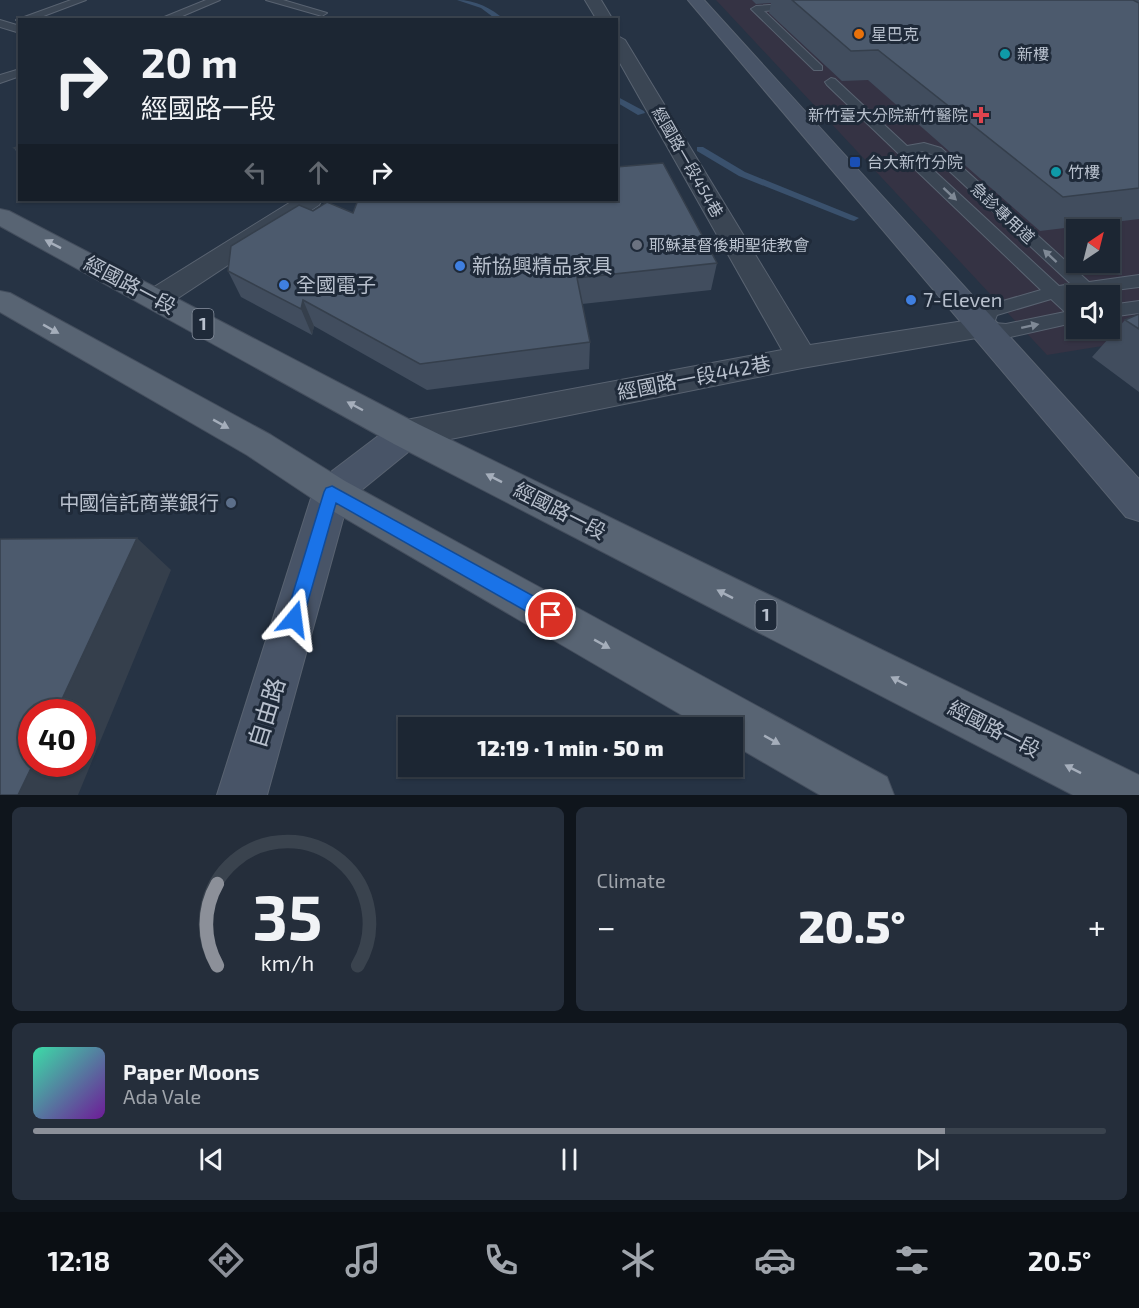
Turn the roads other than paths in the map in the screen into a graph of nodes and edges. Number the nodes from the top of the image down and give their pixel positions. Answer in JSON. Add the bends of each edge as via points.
{"nodes":[{"id":1,"x":81,"y":0,"type":"edge"},
{"id":2,"x":215,"y":0,"type":"edge"},
{"id":3,"x":271,"y":0,"type":"edge"},
{"id":4,"x":593,"y":0,"type":"edge"},
{"id":5,"x":696,"y":0,"type":"edge"},
{"id":6,"x":808,"y":5,"type":"edge"},
{"id":7,"x":26,"y":18,"type":"edge"},
{"id":8,"x":167,"y":18,"type":"edge"},
{"id":9,"x":310,"y":18,"type":"edge"},
{"id":10,"x":603,"y":18,"type":"edge"},
{"id":11,"x":18,"y":20,"type":"edge"},
{"id":12,"x":3,"y":24,"type":"edge"},
{"id":13,"x":18,"y":29,"type":"edge"},
{"id":14,"x":618,"y":46,"type":"edge"},
{"id":15,"x":794,"y":46,"type":"junction"},
{"id":16,"x":623,"y":61,"type":"edge"},
{"id":17,"x":818,"y":68,"type":"dead end"},
{"id":18,"x":799,"y":69,"type":"dead end"},
{"id":19,"x":18,"y":73,"type":"edge"},
{"id":20,"x":0,"y":79,"type":"edge"},
{"id":21,"x":827,"y":85,"type":"dead end"},
{"id":22,"x":908,"y":154,"type":"junction"},
{"id":23,"x":308,"y":201,"type":"edge"},
{"id":24,"x":0,"y":216,"type":"edge"},
{"id":25,"x":1139,"y":281,"type":"edge"},
{"id":26,"x":1081,"y":285,"type":"edge"},
{"id":27,"x":1120,"y":285,"type":"edge"},
{"id":28,"x":1054,"y":292,"type":"junction"},
{"id":29,"x":1066,"y":292,"type":"edge"},
{"id":30,"x":156,"y":299,"type":"junction"},
{"id":31,"x":0,"y":300,"type":"edge"},
{"id":32,"x":1066,"y":303,"type":"edge"},
{"id":33,"x":1139,"y":307,"type":"edge"},
{"id":34,"x":1120,"y":309,"type":"edge"},
{"id":35,"x":1066,"y":317,"type":"edge"},
{"id":36,"x":983,"y":328,"type":"junction"},
{"id":37,"x":802,"y":357,"type":"junction"},
{"id":38,"x":406,"y":434,"type":"junction"},
{"id":39,"x":332,"y":492,"type":"junction"},
{"id":40,"x":1139,"y":505,"type":"edge"},
{"id":41,"x":242,"y":795,"type":"edge"},
{"id":42,"x":869,"y":795,"type":"edge"},
{"id":43,"x":1126,"y":795,"type":"edge"}],
"edges":[{"from":1,"to":7,"type":"lane"},
{"from":2,"to":8,"type":"lane"},
{"from":3,"to":9,"type":"lane","via":[[322,13]]},
{"from":4,"to":10,"type":"street"},
{"from":5,"to":36,"type":"street"},
{"from":6,"to":15,"type":"lane","via":[[756,9]]},
{"from":11,"to":12,"type":"lane"},
{"from":12,"to":13,"type":"lane"},
{"from":14,"to":16,"type":"street","name":"經國路一段454巷"},
{"from":15,"to":17,"type":"lane"},
{"from":15,"to":18,"type":"lane"},
{"from":16,"to":37,"type":"street","name":"經國路一段454巷"},
{"from":19,"to":20,"type":"lane"},
{"from":21,"to":22,"type":"lane","via":[[857,106]]},
{"from":26,"to":22,"type":"lane","name":"急診專用道","one_way":true,"via":[[936,151],[924,147],[911,149]]},
{"from":22,"to":28,"type":"lane","one_way":true},
{"from":23,"to":30,"type":"street"},
{"from":30,"to":24,"type":"main road","name":"經國路一段","number":"1","one_way":true},
{"from":25,"to":27,"type":"lane"},
{"from":28,"to":29,"type":"lane"},
{"from":28,"to":32,"type":"lane"},
{"from":28,"to":36,"type":"lane","via":[[989,311]]},
{"from":38,"to":30,"type":"main road","name":"經國路一段","number":"1","one_way":true},
{"from":31,"to":39,"type":"main road","one_way":true,"via":[[259,445]]},
{"from":33,"to":34,"type":"lane"},
{"from":36,"to":35,"type":"lane","name":"經國路一段442巷","one_way":true,"via":[[1006,331]]},
{"from":36,"to":37,"type":"street","name":"經國路一段442巷"},
{"from":36,"to":40,"type":"street"},
{"from":37,"to":38,"type":"street","name":"經國路一段442巷"},
{"from":38,"to":39,"type":"street"},
{"from":43,"to":38,"type":"main road","name":"經國路一段","number":"1","one_way":true},
{"from":39,"to":41,"type":"street","name":"自由路"},
{"from":39,"to":42,"type":"main road","one_way":true}]}
